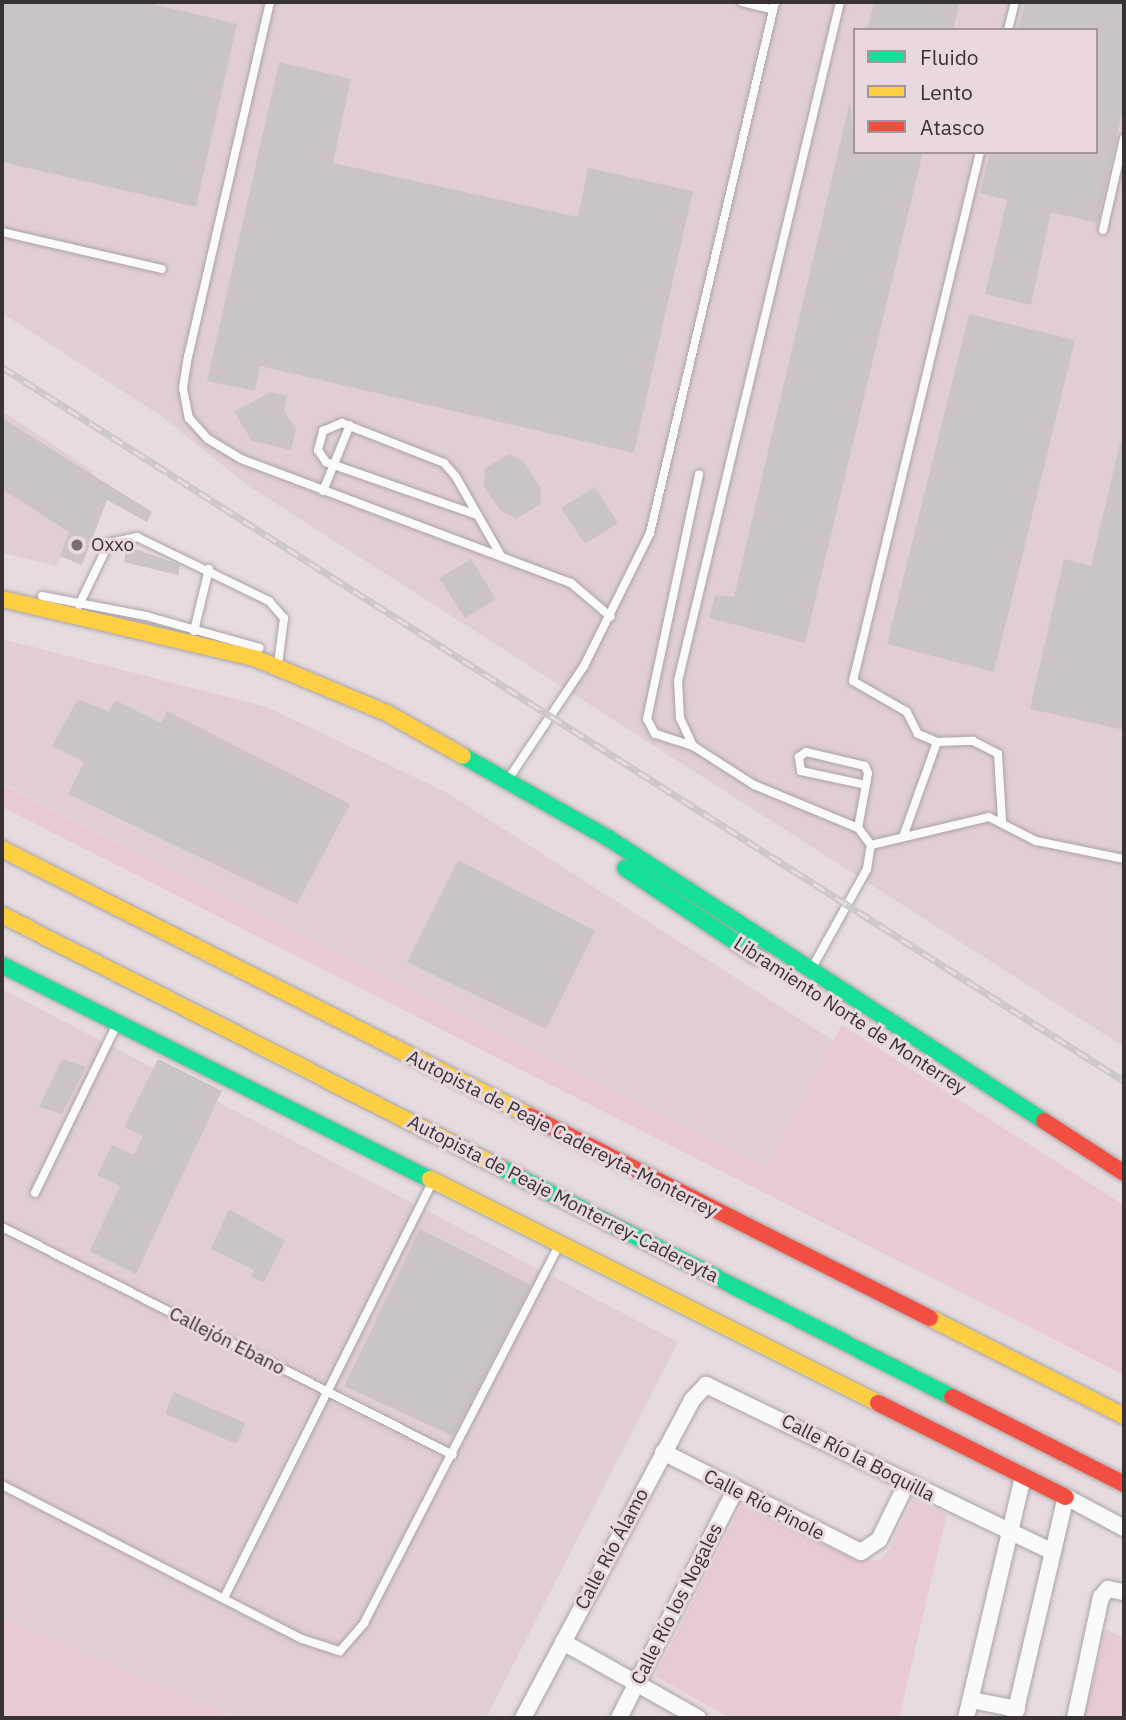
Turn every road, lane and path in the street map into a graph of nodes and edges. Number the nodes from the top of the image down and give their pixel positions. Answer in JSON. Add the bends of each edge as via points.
{"nodes":[{"id":1,"x":270,"y":2,"type":"edge"},
{"id":2,"x":742,"y":2,"type":"edge"},
{"id":3,"x":840,"y":2,"type":"edge"},
{"id":4,"x":1015,"y":2,"type":"edge"},
{"id":5,"x":774,"y":6,"type":"edge"},
{"id":6,"x":1008,"y":28,"type":"edge"},
{"id":7,"x":1124,"y":138,"type":"edge"},
{"id":8,"x":980,"y":154,"type":"edge"},
{"id":9,"x":1103,"y":230,"type":"dead end"},
{"id":10,"x":2,"y":232,"type":"edge"},
{"id":11,"x":162,"y":269,"type":"dead end"},
{"id":12,"x":350,"y":425,"type":"junction"},
{"id":13,"x":333,"y":465,"type":"junction"},
{"id":14,"x":699,"y":474,"type":"dead end"},
{"id":15,"x":323,"y":491,"type":"junction"},
{"id":16,"x":477,"y":515,"type":"junction"},
{"id":17,"x":501,"y":556,"type":"junction"},
{"id":18,"x":209,"y":569,"type":"junction"},
{"id":19,"x":2,"y":591,"type":"edge"},
{"id":20,"x":2,"y":599,"type":"edge"},
{"id":21,"x":78,"y":609,"type":"junction"},
{"id":22,"x":611,"y":617,"type":"junction"},
{"id":23,"x":193,"y":635,"type":"junction"},
{"id":24,"x":279,"y":662,"type":"junction"},
{"id":25,"x":937,"y":742,"type":"junction"},
{"id":26,"x":693,"y":746,"type":"junction"},
{"id":27,"x":508,"y":780,"type":"junction"},
{"id":28,"x":866,"y":785,"type":"junction"},
{"id":29,"x":1002,"y":819,"type":"junction"},
{"id":30,"x":858,"y":828,"type":"junction"},
{"id":31,"x":588,"y":830,"type":"junction"},
{"id":32,"x":903,"y":837,"type":"junction"},
{"id":33,"x":872,"y":845,"type":"junction"},
{"id":34,"x":2,"y":849,"type":"edge"},
{"id":35,"x":1124,"y":859,"type":"edge"},
{"id":36,"x":2,"y":915,"type":"edge"},
{"id":37,"x":693,"y":915,"type":"junction"},
{"id":38,"x":2,"y":965,"type":"edge"},
{"id":39,"x":810,"y":972,"type":"junction"},
{"id":40,"x":117,"y":1024,"type":"junction"},
{"id":41,"x":926,"y":1066,"type":"junction"},
{"id":42,"x":1124,"y":1173,"type":"edge"},
{"id":43,"x":431,"y":1184,"type":"junction"},
{"id":44,"x":1124,"y":1186,"type":"edge"},
{"id":45,"x":35,"y":1193,"type":"dead end"},
{"id":46,"x":2,"y":1227,"type":"edge"},
{"id":47,"x":559,"y":1246,"type":"junction"},
{"id":48,"x":706,"y":1384,"type":"joint"},
{"id":49,"x":324,"y":1390,"type":"junction"},
{"id":50,"x":1124,"y":1416,"type":"edge"},
{"id":51,"x":663,"y":1452,"type":"junction"},
{"id":52,"x":453,"y":1455,"type":"junction"},
{"id":53,"x":1023,"y":1477,"type":"junction"},
{"id":54,"x":1124,"y":1484,"type":"edge"},
{"id":55,"x":2,"y":1485,"type":"edge"},
{"id":56,"x":906,"y":1485,"type":"junction"},
{"id":57,"x":735,"y":1490,"type":"junction"},
{"id":58,"x":1066,"y":1497,"type":"junction"},
{"id":59,"x":1124,"y":1528,"type":"edge"},
{"id":60,"x":1011,"y":1532,"type":"junction"},
{"id":61,"x":1053,"y":1552,"type":"junction"},
{"id":62,"x":1124,"y":1592,"type":"edge"},
{"id":63,"x":224,"y":1598,"type":"junction"},
{"id":64,"x":563,"y":1642,"type":"junction"},
{"id":65,"x":637,"y":1685,"type":"junction"},
{"id":66,"x":971,"y":1700,"type":"junction"},
{"id":67,"x":1015,"y":1714,"type":"edge"},
{"id":68,"x":523,"y":1718,"type":"edge"},
{"id":69,"x":619,"y":1718,"type":"edge"},
{"id":70,"x":698,"y":1718,"type":"edge"},
{"id":71,"x":966,"y":1718,"type":"edge"},
{"id":72,"x":1075,"y":1718,"type":"edge"}],
"edges":[{"from":1,"to":15,"type":"lane","via":[[188,356],[184,403],[197,429],[223,451]]},
{"from":2,"to":5,"type":"lane"},
{"from":3,"to":26,"type":"lane","via":[[682,653],[678,701]]},
{"from":4,"to":6,"type":"lane"},
{"from":5,"to":22,"type":"lane","via":[[660,495],[638,567]]},
{"from":7,"to":9,"type":"lane"},
{"from":8,"to":25,"type":"lane","via":[[853,681],[910,715],[918,734]]},
{"from":10,"to":11,"type":"lane"},
{"from":12,"to":13,"type":"lane"},
{"from":12,"to":13,"type":"lane","via":[[330,425],[319,438],[320,457]]},
{"from":12,"to":16,"type":"lane","via":[[444,463]]},
{"from":13,"to":15,"type":"lane"},
{"from":13,"to":16,"type":"lane"},
{"from":14,"to":26,"type":"lane","via":[[647,719],[654,734]]},
{"from":15,"to":17,"type":"lane"},
{"from":16,"to":17,"type":"lane"},
{"from":17,"to":22,"type":"lane","via":[[571,583]]},
{"from":18,"to":21,"type":"lane","via":[[137,537],[122,537],[100,556]]},
{"from":18,"to":23,"type":"lane"},
{"from":18,"to":24,"type":"lane","via":[[253,589],[284,618]]},
{"from":19,"to":21,"type":"lane"},
{"from":20,"to":21,"type":"main road","name":"Libramiento Norte de Monterrey"},
{"from":21,"to":23,"type":"main road","name":"Libramiento Norte de Monterrey"},
{"from":22,"to":27,"type":"lane"},
{"from":23,"to":24,"type":"main road","name":"Libramiento Norte de Monterrey"},
{"from":24,"to":27,"type":"main road","name":"Libramiento Norte de Monterrey","via":[[387,713]]},
{"from":25,"to":29,"type":"lane","via":[[973,741],[999,754]]},
{"from":25,"to":32,"type":"lane"},
{"from":26,"to":30,"type":"lane","via":[[754,785]]},
{"from":27,"to":31,"type":"main road","name":"Libramiento Norte de Monterrey"},
{"from":28,"to":28,"type":"lane","via":[[865,766],[806,752],[799,757],[801,771]]},
{"from":28,"to":30,"type":"lane"},
{"from":29,"to":32,"type":"lane","via":[[977,818]]},
{"from":29,"to":35,"type":"lane","via":[[1036,841]]},
{"from":30,"to":33,"type":"lane"},
{"from":31,"to":37,"type":"main road","name":"Libramiento Norte de Monterrey","via":[[617,862]]},
{"from":31,"to":39,"type":"main road","name":"Libramiento Norte de Monterrey"},
{"from":32,"to":33,"type":"lane"},
{"from":33,"to":39,"type":"lane","via":[[867,869]]},
{"from":34,"to":50,"type":"main road","name":"Autopista de Peaje Cadereyta-Monterrey"},
{"from":36,"to":54,"type":"main road","name":"Autopista de Peaje Monterrey-Cadereyta"},
{"from":37,"to":39,"type":"main road"},
{"from":37,"to":41,"type":"main road","name":"Libramiento Norte de Monterrey"},
{"from":38,"to":40,"type":"main road"},
{"from":39,"to":41,"type":"main road"},
{"from":39,"to":42,"type":"main road","name":"Libramiento Norte de Monterrey"},
{"from":40,"to":43,"type":"main road"},
{"from":40,"to":45,"type":"lane"},
{"from":41,"to":44,"type":"main road","name":"Libramiento Norte de Monterrey"},
{"from":43,"to":47,"type":"main road"},
{"from":43,"to":49,"type":"lane"},
{"from":46,"to":49,"type":"lane","name":"Callejón Ebano"},
{"from":47,"to":52,"type":"lane"},
{"from":47,"to":53,"type":"main road"},
{"from":48,"to":51,"type":"street","name":"Calle Río Álamo"},
{"from":48,"to":56,"type":"street","name":"Calle Río la Boquilla"},
{"from":49,"to":52,"type":"lane","name":"Callejón Ebano"},
{"from":49,"to":63,"type":"lane"},
{"from":51,"to":57,"type":"street","name":"Calle Río Pinole"},
{"from":51,"to":64,"type":"street","name":"Calle Río Álamo"},
{"from":52,"to":63,"type":"lane","via":[[345,1648],[321,1648]]},
{"from":53,"to":58,"type":"main road"},
{"from":53,"to":60,"type":"street"},
{"from":55,"to":63,"type":"lane"},
{"from":56,"to":57,"type":"street","name":"Calle Río Pinole","via":[[883,1534],[866,1552]]},
{"from":56,"to":60,"type":"street","name":"Calle Río la Boquilla"},
{"from":57,"to":65,"type":"street","name":"Calle Río los Nogales"},
{"from":58,"to":59,"type":"street"},
{"from":58,"to":61,"type":"street"},
{"from":60,"to":61,"type":"street","name":"Calle Río la Boquilla"},
{"from":60,"to":66,"type":"street"},
{"from":61,"to":67,"type":"street"},
{"from":62,"to":72,"type":"street","via":[[1108,1589],[1101,1597]]},
{"from":64,"to":65,"type":"street"},
{"from":64,"to":68,"type":"street","name":"Calle Río Álamo"},
{"from":65,"to":69,"type":"street","name":"Calle Río los Nogales"},
{"from":65,"to":70,"type":"street"},
{"from":66,"to":67,"type":"street"},
{"from":66,"to":71,"type":"street"}]}
